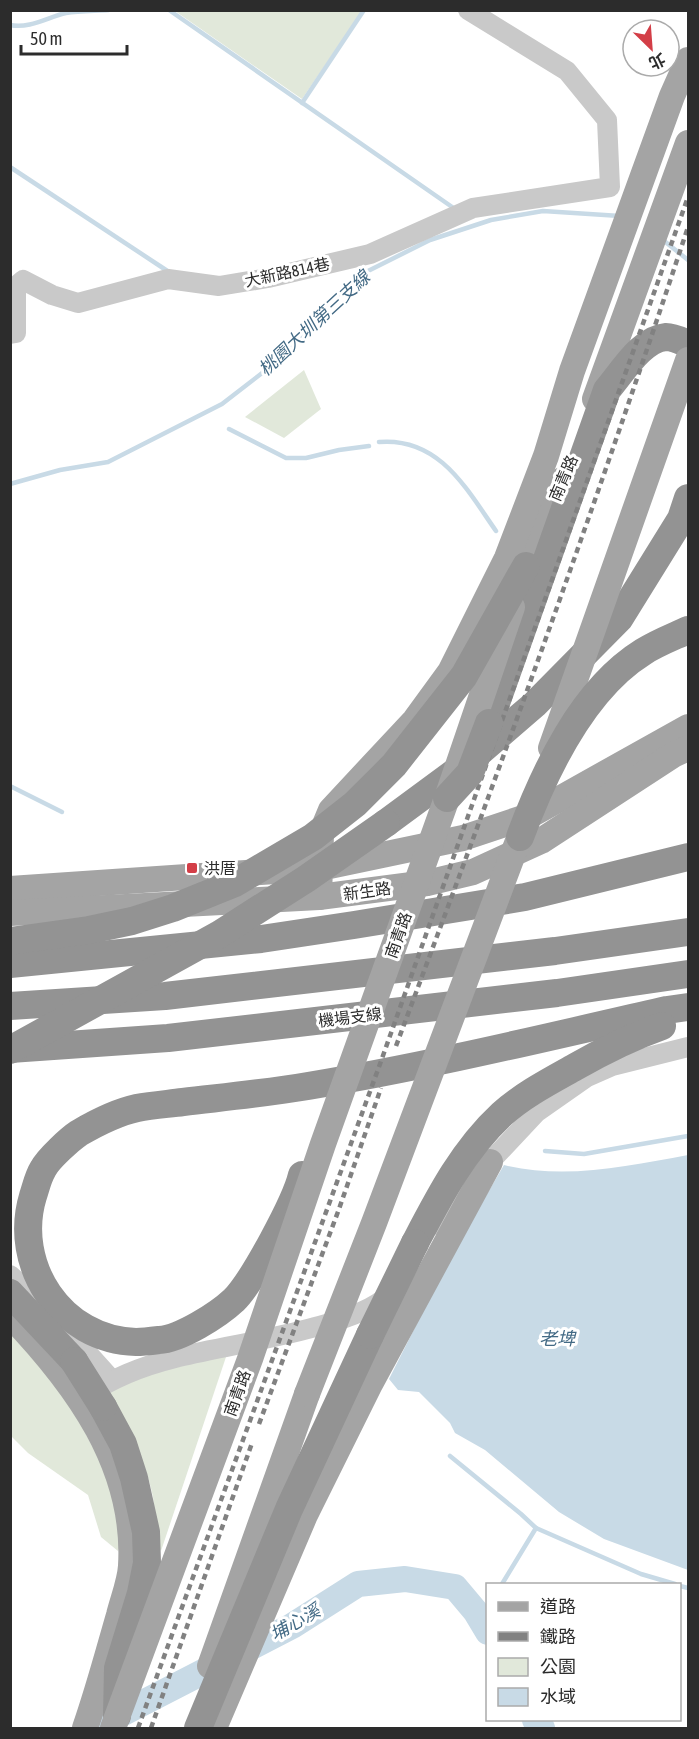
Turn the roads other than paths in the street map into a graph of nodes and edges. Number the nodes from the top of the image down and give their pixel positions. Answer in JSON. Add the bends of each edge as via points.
{"nodes":[{"id":1,"x":468,"y":10,"type":"edge"},
{"id":2,"x":688,"y":60,"type":"edge"},
{"id":3,"x":680,"y":90,"type":"edge"},
{"id":4,"x":688,"y":143,"type":"edge"},
{"id":5,"x":10,"y":334,"type":"edge"},
{"id":6,"x":688,"y":344,"type":"edge"},
{"id":7,"x":688,"y":360,"type":"edge"},
{"id":8,"x":688,"y":498,"type":"edge"},
{"id":9,"x":526,"y":566,"type":"junction"},
{"id":10,"x":688,"y":630,"type":"edge"},
{"id":11,"x":688,"y":727,"type":"edge"},
{"id":12,"x":688,"y":748,"type":"edge"},
{"id":13,"x":447,"y":798,"type":"junction"},
{"id":14,"x":520,"y":837,"type":"junction"},
{"id":15,"x":688,"y":857,"type":"edge"},
{"id":16,"x":320,"y":868,"type":"junction"},
{"id":17,"x":10,"y":889,"type":"edge"},
{"id":18,"x":320,"y":897,"type":"junction"},
{"id":19,"x":10,"y":913,"type":"edge"},
{"id":20,"x":688,"y":932,"type":"edge"},
{"id":21,"x":10,"y":941,"type":"edge"},
{"id":22,"x":10,"y":964,"type":"edge"},
{"id":23,"x":688,"y":974,"type":"edge"},
{"id":24,"x":10,"y":1006,"type":"edge"},
{"id":25,"x":688,"y":1007,"type":"edge"},
{"id":26,"x":688,"y":1016,"type":"edge"},
{"id":27,"x":688,"y":1047,"type":"edge"},
{"id":28,"x":10,"y":1049,"type":"edge"},
{"id":29,"x":322,"y":1144,"type":"junction"},
{"id":30,"x":490,"y":1162,"type":"junction"},
{"id":31,"x":10,"y":1275,"type":"edge"},
{"id":32,"x":10,"y":1293,"type":"edge"},
{"id":33,"x":382,"y":1301,"type":"junction"},
{"id":34,"x":10,"y":1315,"type":"edge"},
{"id":35,"x":405,"y":1318,"type":"junction"},
{"id":36,"x":111,"y":1379,"type":"junction"},
{"id":37,"x":81,"y":1399,"type":"junction"},
{"id":38,"x":87,"y":1722,"type":"edge"},
{"id":39,"x":115,"y":1722,"type":"edge"},
{"id":40,"x":188,"y":1728,"type":"edge"},
{"id":41,"x":198,"y":1728,"type":"edge"},
{"id":42,"x":214,"y":1728,"type":"edge"}],
"edges":[{"from":1,"to":5,"type":"street","name":"大新路814巷","via":[[567,71],[607,120],[610,187],[473,208],[370,254],[268,278],[219,285],[168,279],[78,303],[23,280],[16,285],[16,333]]},
{"from":2,"to":3,"type":"main road","name":"南青路"},
{"from":3,"to":16,"type":"main road","name":"南青路","via":[[507,558],[450,672],[415,720],[331,810],[321,834]]},
{"from":4,"to":9,"type":"main road","name":"南青路","via":[[581,434]]},
{"from":6,"to":13,"type":"highway","bridge":true,"via":[[671,337],[655,341],[640,351],[607,390],[470,772]]},
{"from":7,"to":14,"type":"main road","bridge":true},
{"from":8,"to":28,"type":"highway","bridge":true,"via":[[681,519],[619,619],[536,704],[462,767],[306,879],[220,934]]},
{"from":9,"to":13,"type":"main road","name":"南青路","bridge":true},
{"from":9,"to":21,"type":"highway","bridge":true,"via":[[450,694],[394,765],[355,804],[313,837],[235,883],[173,908],[89,930]]},
{"from":10,"to":14,"type":"highway","bridge":true,"via":[[642,652],[606,684],[572,727],[550,766]]},
{"from":11,"to":16,"type":"main road","name":"新生路","via":[[529,816],[463,838]]},
{"from":12,"to":18,"type":"main road","name":"新生路","via":[[541,841],[472,872],[428,883]]},
{"from":13,"to":29,"type":"main road","name":"南青路","bridge":true},
{"from":14,"to":40,"type":"main road","bridge":true,"via":[[307,1394]]},
{"from":15,"to":22,"type":"highway","via":[[525,897],[354,925],[261,939]]},
{"from":16,"to":17,"type":"main road","name":"新生路"},
{"from":16,"to":18,"type":"main road","name":"南青路"},
{"from":18,"to":19,"type":"main road","name":"新生路"},
{"from":20,"to":24,"type":"highway","via":[[165,996]]},
{"from":23,"to":28,"type":"highway","name":"機場支線","via":[[168,1038]]},
{"from":25,"to":29,"type":"highway","via":[[308,1086],[136,1108],[78,1134],[44,1166],[27,1221],[34,1269],[46,1291],[75,1322],[112,1338],[134,1342],[165,1340],[202,1323],[234,1300],[274,1237],[306,1162]]},
{"from":26,"to":41,"type":"highway","bridge":true,"via":[[607,1048],[540,1086],[502,1114],[460,1164],[370,1335],[289,1509]]},
{"from":27,"to":30,"type":"street","via":[[612,1066],[587,1077],[537,1112]]},
{"from":29,"to":39,"type":"main road","name":"南青路","bridge":true,"via":[[238,1392]]},
{"from":30,"to":33,"type":"street","via":[[465,1185],[403,1280]]},
{"from":30,"to":35,"type":"main road"},
{"from":31,"to":36,"type":"street","via":[[49,1310]]},
{"from":32,"to":39,"type":"highway","bridge":true,"via":[[74,1361],[123,1444],[134,1478],[146,1532],[147,1563],[118,1668]]},
{"from":33,"to":35,"type":"main road"},
{"from":33,"to":36,"type":"street","via":[[317,1326],[175,1358]]},
{"from":34,"to":37,"type":"main road","via":[[46,1352]]},
{"from":35,"to":42,"type":"main road","via":[[304,1515]]},
{"from":36,"to":37,"type":"street"},
{"from":37,"to":38,"type":"main road","via":[[114,1458],[131,1528],[131,1568]]}]}
